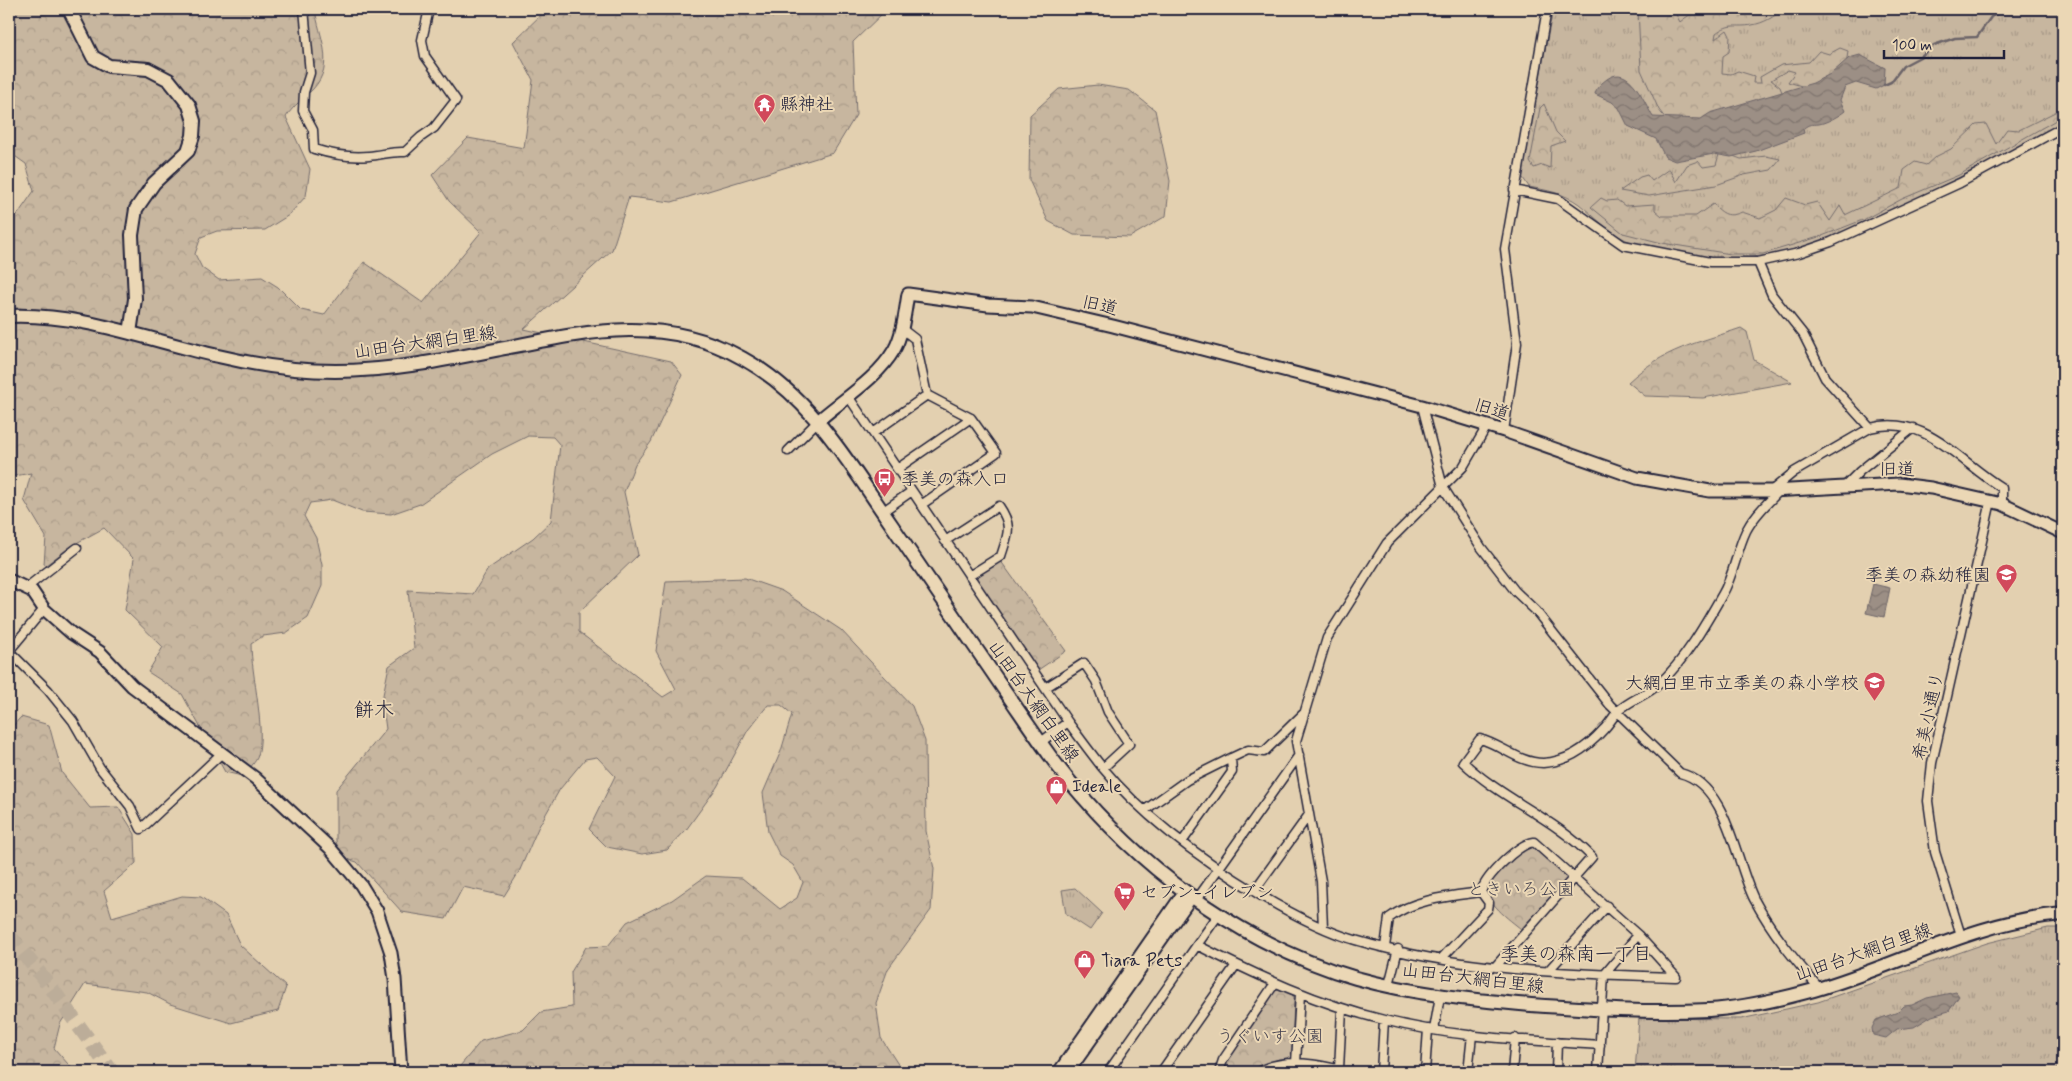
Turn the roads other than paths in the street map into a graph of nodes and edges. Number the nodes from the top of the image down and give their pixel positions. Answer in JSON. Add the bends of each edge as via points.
{"nodes":[{"id":1,"x":69,"y":9,"type":"edge"},
{"id":2,"x":304,"y":9,"type":"edge"},
{"id":3,"x":429,"y":9,"type":"edge"},
{"id":4,"x":1547,"y":9,"type":"edge"},
{"id":5,"x":2063,"y":127,"type":"edge"},
{"id":6,"x":1514,"y":190,"type":"junction"},
{"id":7,"x":1758,"y":262,"type":"junction"},
{"id":8,"x":9,"y":316,"type":"edge"},
{"id":9,"x":902,"y":329,"type":"junction"},
{"id":10,"x":130,"y":334,"type":"junction"},
{"id":11,"x":927,"y":394,"type":"junction"},
{"id":12,"x":848,"y":396,"type":"junction"},
{"id":13,"x":1422,"y":406,"type":"junction"},
{"id":14,"x":971,"y":418,"type":"junction"},
{"id":15,"x":818,"y":421,"type":"junction"},
{"id":16,"x":1487,"y":426,"type":"junction"},
{"id":17,"x":1870,"y":428,"type":"junction"},
{"id":18,"x":1913,"y":428,"type":"junction"},
{"id":19,"x":1504,"y":431,"type":"junction"},
{"id":20,"x":873,"y":433,"type":"junction"},
{"id":21,"x":788,"y":451,"type":"dead end"},
{"id":22,"x":897,"y":468,"type":"junction"},
{"id":23,"x":1443,"y":487,"type":"junction"},
{"id":24,"x":1844,"y":487,"type":"junction"},
{"id":25,"x":912,"y":490,"type":"junction"},
{"id":26,"x":1776,"y":491,"type":"junction"},
{"id":27,"x":1997,"y":502,"type":"junction"},
{"id":28,"x":921,"y":505,"type":"junction"},
{"id":29,"x":882,"y":512,"type":"junction"},
{"id":30,"x":2063,"y":533,"type":"edge"},
{"id":31,"x":945,"y":541,"type":"junction"},
{"id":32,"x":77,"y":548,"type":"dead end"},
{"id":33,"x":969,"y":576,"type":"junction"},
{"id":34,"x":9,"y":580,"type":"edge"},
{"id":35,"x":26,"y":588,"type":"junction"},
{"id":36,"x":44,"y":609,"type":"junction"},
{"id":37,"x":9,"y":651,"type":"edge"},
{"id":38,"x":1045,"y":688,"type":"junction"},
{"id":39,"x":1305,"y":711,"type":"junction"},
{"id":40,"x":1617,"y":712,"type":"junction"},
{"id":41,"x":1068,"y":722,"type":"junction"},
{"id":42,"x":1290,"y":727,"type":"junction"},
{"id":43,"x":1298,"y":733,"type":"junction"},
{"id":44,"x":1041,"y":742,"type":"junction"},
{"id":45,"x":222,"y":753,"type":"junction"},
{"id":46,"x":1299,"y":755,"type":"junction"},
{"id":47,"x":1231,"y":758,"type":"junction"},
{"id":48,"x":1103,"y":768,"type":"junction"},
{"id":49,"x":1145,"y":810,"type":"junction"},
{"id":50,"x":1308,"y":816,"type":"junction"},
{"id":51,"x":1182,"y":842,"type":"junction"},
{"id":52,"x":1217,"y":868,"type":"junction"},
{"id":53,"x":1574,"y":877,"type":"junction"},
{"id":54,"x":1254,"y":891,"type":"junction"},
{"id":55,"x":1481,"y":892,"type":"junction"},
{"id":56,"x":1191,"y":895,"type":"junction"},
{"id":57,"x":1606,"y":906,"type":"junction"},
{"id":58,"x":1219,"y":914,"type":"junction"},
{"id":59,"x":2063,"y":914,"type":"edge"},
{"id":60,"x":1323,"y":928,"type":"junction"},
{"id":61,"x":1638,"y":935,"type":"junction"},
{"id":62,"x":1961,"y":936,"type":"junction"},
{"id":63,"x":1198,"y":945,"type":"junction"},
{"id":64,"x":1384,"y":947,"type":"junction"},
{"id":65,"x":1398,"y":950,"type":"junction"},
{"id":66,"x":1441,"y":959,"type":"junction"},
{"id":67,"x":1236,"y":965,"type":"junction"},
{"id":68,"x":1494,"y":967,"type":"junction"},
{"id":69,"x":1548,"y":971,"type":"junction"},
{"id":70,"x":1604,"y":975,"type":"junction"},
{"id":71,"x":1275,"y":983,"type":"junction"},
{"id":72,"x":1388,"y":985,"type":"junction"},
{"id":73,"x":1819,"y":988,"type":"junction"},
{"id":74,"x":1300,"y":994,"type":"junction"},
{"id":75,"x":1440,"y":996,"type":"junction"},
{"id":76,"x":1342,"y":1009,"type":"junction"},
{"id":77,"x":1602,"y":1010,"type":"junction"},
{"id":78,"x":1384,"y":1020,"type":"junction"},
{"id":79,"x":1098,"y":1022,"type":"junction"},
{"id":80,"x":1431,"y":1029,"type":"junction"},
{"id":81,"x":1472,"y":1035,"type":"junction"},
{"id":82,"x":1515,"y":1038,"type":"junction"},
{"id":83,"x":1558,"y":1042,"type":"junction"},
{"id":84,"x":1600,"y":1045,"type":"junction"},
{"id":85,"x":1296,"y":1063,"type":"junction"},
{"id":86,"x":1339,"y":1069,"type":"junction"},
{"id":87,"x":401,"y":1072,"type":"edge"},
{"id":88,"x":1059,"y":1072,"type":"edge"},
{"id":89,"x":1068,"y":1072,"type":"edge"},
{"id":90,"x":1108,"y":1072,"type":"edge"},
{"id":91,"x":1161,"y":1072,"type":"edge"},
{"id":92,"x":1219,"y":1072,"type":"edge"},
{"id":93,"x":1258,"y":1072,"type":"edge"},
{"id":94,"x":1350,"y":1072,"type":"edge"},
{"id":95,"x":1381,"y":1072,"type":"edge"},
{"id":96,"x":1425,"y":1072,"type":"edge"},
{"id":97,"x":1468,"y":1072,"type":"edge"},
{"id":98,"x":1512,"y":1072,"type":"edge"},
{"id":99,"x":1556,"y":1072,"type":"edge"},
{"id":100,"x":1598,"y":1072,"type":"edge"}],
"edges":[{"from":1,"to":10,"type":"main road","via":[[94,57],[109,66],[148,69],[169,80],[189,105],[194,121],[188,151],[154,183],[134,215],[136,299]]},
{"from":2,"to":3,"type":"street","via":[[310,73],[303,111],[313,130],[314,149],[342,157],[405,152],[434,128],[456,100],[425,56],[422,40]]},
{"from":4,"to":6,"type":"street"},
{"from":5,"to":7,"type":"street","via":[[1960,183],[1831,242]]},
{"from":6,"to":7,"type":"street","via":[[1558,199],[1623,245],[1710,262]]},
{"from":6,"to":19,"type":"street","via":[[1505,249],[1517,343]]},
{"from":7,"to":17,"type":"street","via":[[1772,295],[1803,334],[1825,378]]},
{"from":8,"to":10,"type":"main road","name":"山田台大網白里線","via":[[50,316]]},
{"from":9,"to":11,"type":"street","via":[[915,339]]},
{"from":9,"to":12,"type":"street","via":[[886,362]]},
{"from":9,"to":13,"type":"street","name":"旧道","via":[[908,294],[988,306],[1032,307]]},
{"from":10,"to":15,"type":"main road","name":"山田台大網白里線","via":[[221,357],[290,368],[336,371],[391,368],[445,360],[596,331],[658,330],[712,344],[748,361],[779,382]]},
{"from":11,"to":14,"type":"street"},
{"from":11,"to":20,"type":"street"},
{"from":12,"to":15,"type":"street"},
{"from":12,"to":20,"type":"street"},
{"from":13,"to":16,"type":"street","name":"旧道"},
{"from":13,"to":23,"type":"street"},
{"from":14,"to":22,"type":"street"},
{"from":14,"to":28,"type":"street","via":[[996,453]]},
{"from":15,"to":21,"type":"street"},
{"from":15,"to":29,"type":"main road","name":"山田台大網白里線"},
{"from":16,"to":19,"type":"street","name":"旧道"},
{"from":16,"to":23,"type":"street","via":[[1463,466]]},
{"from":17,"to":18,"type":"street","via":[[1901,424]]},
{"from":17,"to":26,"type":"street","via":[[1794,472]]},
{"from":18,"to":24,"type":"street"},
{"from":18,"to":27,"type":"street","via":[[1934,438],[2002,488]]},
{"from":19,"to":26,"type":"street","name":"旧道","via":[[1637,478],[1710,490]]},
{"from":20,"to":22,"type":"street"},
{"from":22,"to":25,"type":"street"},
{"from":23,"to":39,"type":"street","via":[[1387,543],[1346,607],[1327,638]]},
{"from":23,"to":40,"type":"street","via":[[1481,547],[1515,591],[1536,611]]},
{"from":24,"to":26,"type":"street","name":"旧道"},
{"from":24,"to":27,"type":"street","name":"旧道","via":[[1899,484]]},
{"from":25,"to":28,"type":"street"},
{"from":25,"to":29,"type":"street"},
{"from":26,"to":40,"type":"street","via":[[1747,530],[1730,580],[1685,653],[1658,685]]},
{"from":27,"to":30,"type":"street","name":"旧道"},
{"from":27,"to":62,"type":"street","name":"希美小通り","via":[[1932,763],[1928,801],[1935,852]]},
{"from":28,"to":31,"type":"street"},
{"from":29,"to":44,"type":"main road","name":"山田台大網白里線"},
{"from":31,"to":33,"type":"street"},
{"from":31,"to":33,"type":"street","via":[[999,506],[1008,518],[1009,531],[1001,556]]},
{"from":32,"to":35,"type":"street"},
{"from":33,"to":38,"type":"street"},
{"from":34,"to":35,"type":"street"},
{"from":35,"to":36,"type":"street","via":[[32,591]]},
{"from":36,"to":37,"type":"street"},
{"from":36,"to":45,"type":"street","via":[[100,652],[132,686]]},
{"from":37,"to":45,"type":"street","via":[[73,721],[100,768],[130,806],[141,829]]},
{"from":38,"to":41,"type":"street"},
{"from":38,"to":48,"type":"street","via":[[1084,663],[1096,681],[1108,712],[1129,744]]},
{"from":39,"to":42,"type":"street"},
{"from":39,"to":43,"type":"street"},
{"from":40,"to":53,"type":"street","via":[[1605,729],[1586,746],[1561,760],[1521,760],[1480,739],[1463,762],[1498,791],[1575,839],[1592,857]]},
{"from":40,"to":73,"type":"street","via":[[1680,773],[1693,776],[1720,806],[1754,898],[1781,944]]},
{"from":41,"to":44,"type":"street"},
{"from":41,"to":48,"type":"street"},
{"from":42,"to":43,"type":"street","via":[[1297,728]]},
{"from":42,"to":47,"type":"street","via":[[1264,752],[1248,750]]},
{"from":43,"to":46,"type":"street"},
{"from":44,"to":56,"type":"main road","name":"山田台大網白里線","via":[[1060,770],[1107,824],[1144,859]]},
{"from":45,"to":87,"type":"street","via":[[255,778],[330,848],[361,885],[377,911],[386,932],[395,979]]},
{"from":46,"to":50,"type":"street"},
{"from":46,"to":52,"type":"street"},
{"from":47,"to":49,"type":"street","via":[[1187,780]]},
{"from":47,"to":51,"type":"street","via":[[1232,772]]},
{"from":48,"to":49,"type":"street"},
{"from":49,"to":51,"type":"street"},
{"from":50,"to":54,"type":"street"},
{"from":50,"to":60,"type":"street","via":[[1322,881]]},
{"from":51,"to":52,"type":"street"},
{"from":52,"to":54,"type":"street"},
{"from":52,"to":56,"type":"street"},
{"from":53,"to":55,"type":"street","via":[[1534,842],[1526,843],[1515,850]]},
{"from":53,"to":57,"type":"street"},
{"from":53,"to":68,"type":"street"},
{"from":54,"to":60,"type":"street"},
{"from":55,"to":64,"type":"street","via":[[1416,904],[1399,911],[1389,918]]},
{"from":55,"to":66,"type":"street","via":[[1490,903],[1488,910]]},
{"from":56,"to":58,"type":"main road","name":"山田台大網白里線"},
{"from":56,"to":79,"type":"street"},
{"from":57,"to":61,"type":"street"},
{"from":57,"to":69,"type":"street"},
{"from":58,"to":63,"type":"street"},
{"from":58,"to":72,"type":"main road","name":"山田台大網白里線","via":[[1269,943],[1353,977]]},
{"from":59,"to":62,"type":"main road","name":"山田台大網白里線","via":[[2009,923]]},
{"from":60,"to":64,"type":"street"},
{"from":61,"to":70,"type":"street"},
{"from":61,"to":70,"type":"street","via":[[1676,977]]},
{"from":62,"to":73,"type":"main road","name":"山田台大網白里線"},
{"from":63,"to":67,"type":"street"},
{"from":63,"to":90,"type":"street"},
{"from":64,"to":65,"type":"street"},
{"from":65,"to":66,"type":"street"},
{"from":65,"to":72,"type":"street"},
{"from":66,"to":68,"type":"street"},
{"from":67,"to":71,"type":"street"},
{"from":67,"to":91,"type":"street"},
{"from":68,"to":69,"type":"street"},
{"from":69,"to":70,"type":"street"},
{"from":70,"to":77,"type":"street"},
{"from":71,"to":74,"type":"street"},
{"from":71,"to":92,"type":"street","via":[[1223,1060]]},
{"from":72,"to":75,"type":"main road","name":"山田台大網白里線"},
{"from":73,"to":77,"type":"main road","name":"山田台大網白里線","via":[[1714,1010]]},
{"from":74,"to":76,"type":"street"},
{"from":74,"to":85,"type":"street"},
{"from":75,"to":77,"type":"main road","name":"山田台大網白里線"},
{"from":75,"to":80,"type":"street"},
{"from":76,"to":78,"type":"street"},
{"from":76,"to":86,"type":"street"},
{"from":77,"to":84,"type":"street"},
{"from":78,"to":80,"type":"street"},
{"from":78,"to":95,"type":"street"},
{"from":79,"to":88,"type":"street"},
{"from":79,"to":89,"type":"street"},
{"from":80,"to":81,"type":"street"},
{"from":80,"to":96,"type":"street"},
{"from":81,"to":82,"type":"street"},
{"from":81,"to":97,"type":"street"},
{"from":82,"to":83,"type":"street"},
{"from":82,"to":98,"type":"street"},
{"from":83,"to":84,"type":"street"},
{"from":83,"to":99,"type":"street"},
{"from":84,"to":100,"type":"street"},
{"from":85,"to":86,"type":"street"},
{"from":85,"to":93,"type":"street"},
{"from":86,"to":94,"type":"street"}]}
